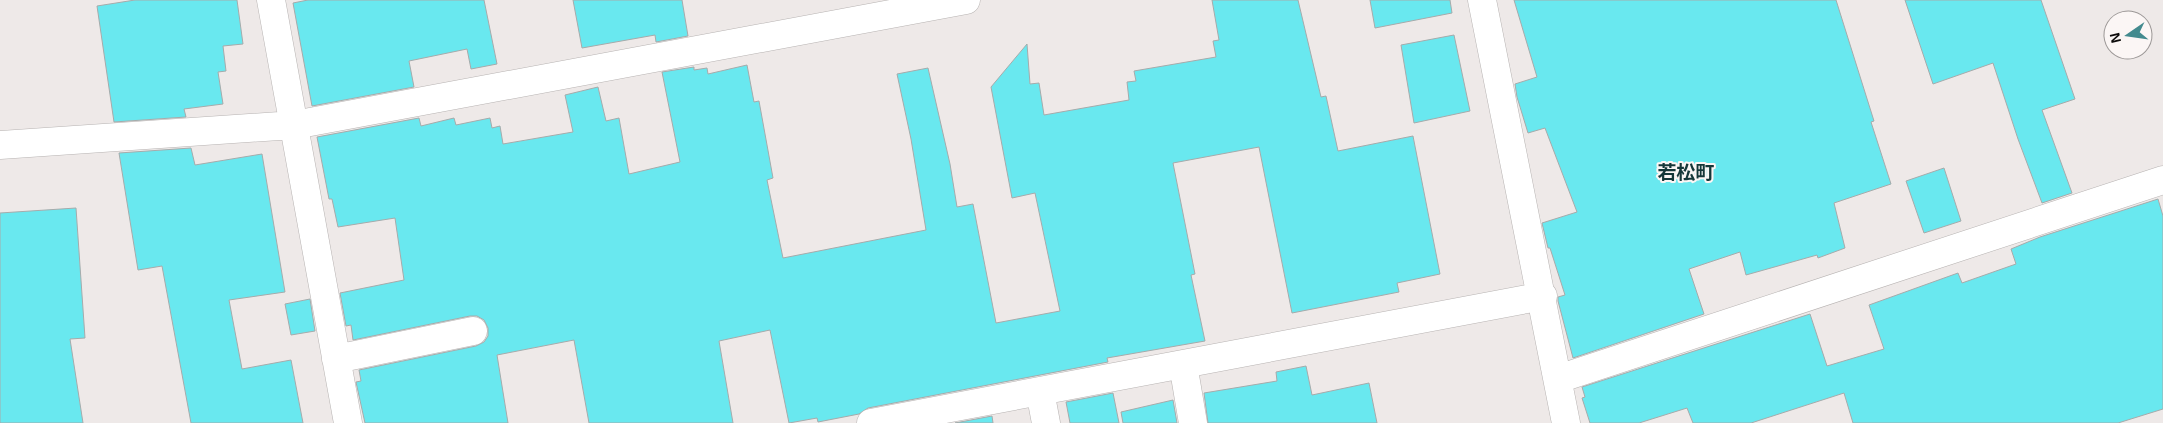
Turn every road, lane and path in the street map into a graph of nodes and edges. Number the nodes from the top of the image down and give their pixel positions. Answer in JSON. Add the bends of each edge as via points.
{"nodes":[{"id":1,"x":271,"y":0,"type":"edge"},
{"id":2,"x":966,"y":0,"type":"edge"},
{"id":3,"x":1482,"y":0,"type":"edge"},
{"id":4,"x":294,"y":125,"type":"junction"},
{"id":5,"x":0,"y":144,"type":"edge"},
{"id":6,"x":2163,"y":180,"type":"edge"},
{"id":7,"x":1543,"y":296,"type":"junction"},
{"id":8,"x":473,"y":331,"type":"dead end"},
{"id":9,"x":336,"y":360,"type":"junction"},
{"id":10,"x":1182,"y":364,"type":"junction"},
{"id":11,"x":1558,"y":379,"type":"junction"},
{"id":12,"x":1040,"y":391,"type":"junction"},
{"id":13,"x":348,"y":423,"type":"edge"},
{"id":14,"x":872,"y":423,"type":"edge"},
{"id":15,"x":1046,"y":423,"type":"edge"},
{"id":16,"x":1193,"y":423,"type":"edge"},
{"id":17,"x":1566,"y":423,"type":"edge"}],
"edges":[{"from":1,"to":4,"type":"street"},
{"from":2,"to":4,"type":"street"},
{"from":3,"to":7,"type":"street"},
{"from":4,"to":5,"type":"street"},
{"from":4,"to":9,"type":"street"},
{"from":6,"to":11,"type":"street"},
{"from":7,"to":10,"type":"street"},
{"from":7,"to":11,"type":"street"},
{"from":8,"to":9,"type":"street"},
{"from":9,"to":13,"type":"street"},
{"from":10,"to":12,"type":"street"},
{"from":10,"to":16,"type":"street"},
{"from":11,"to":17,"type":"street"},
{"from":12,"to":14,"type":"street"},
{"from":12,"to":15,"type":"street"}]}
